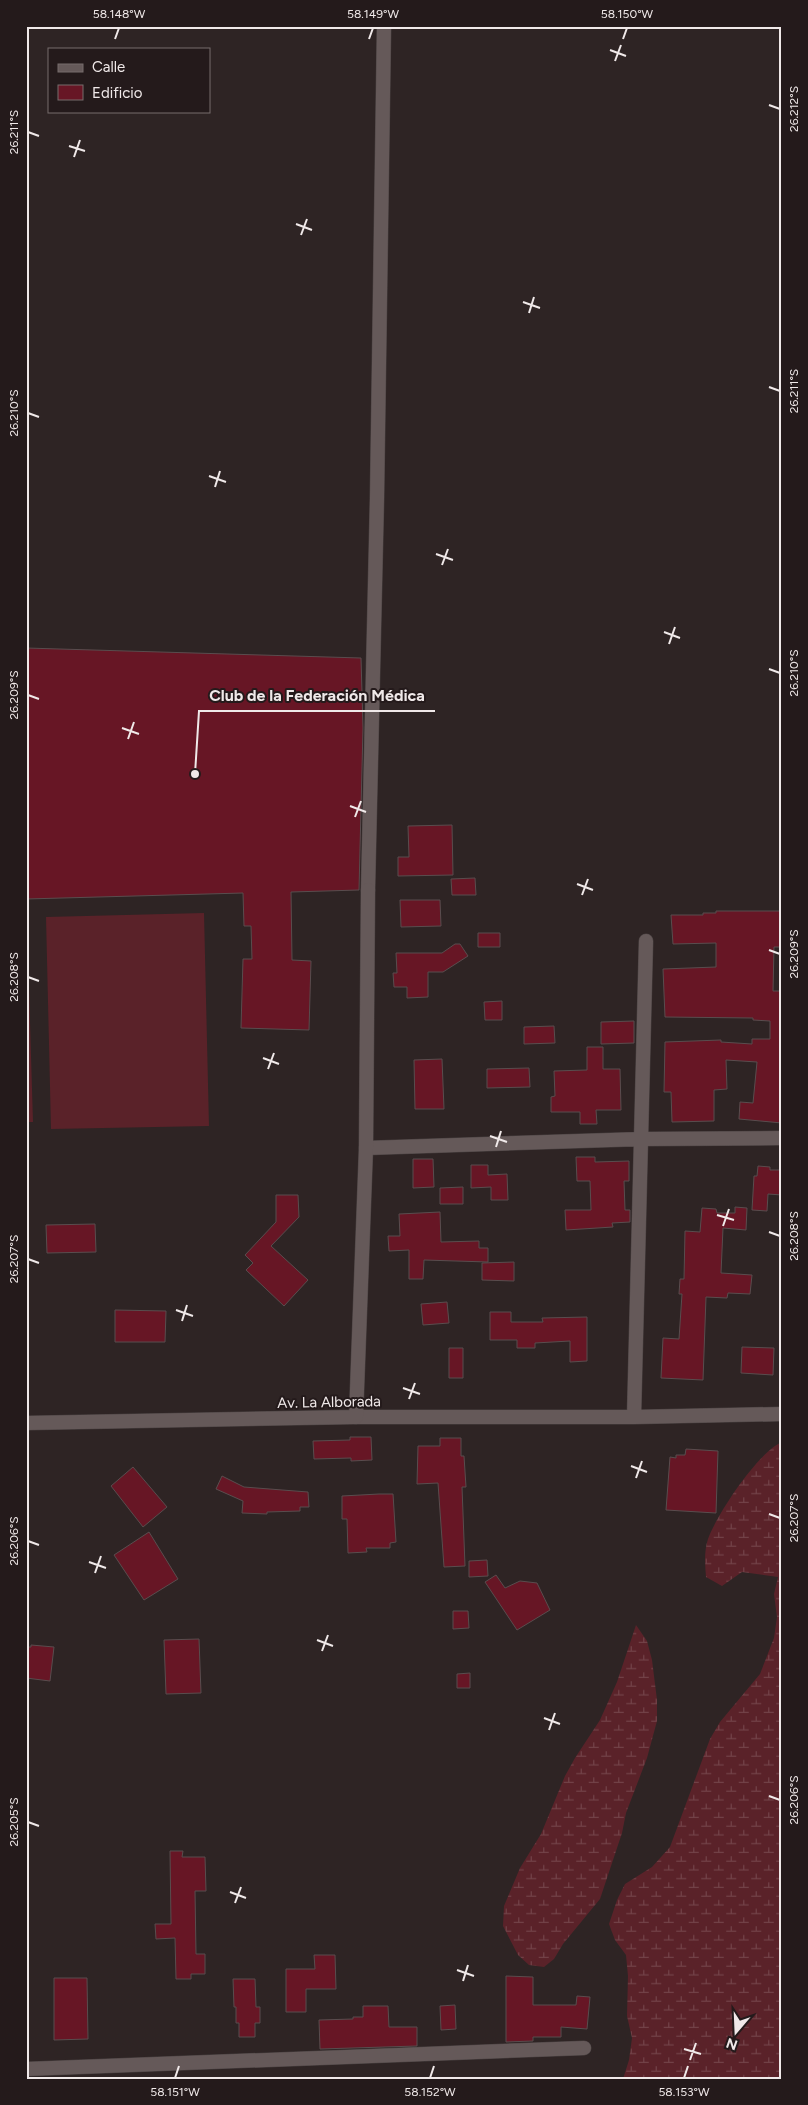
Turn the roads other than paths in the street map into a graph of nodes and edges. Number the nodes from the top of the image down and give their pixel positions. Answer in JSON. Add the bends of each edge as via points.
{"nodes":[{"id":1,"x":384,"y":26,"type":"edge"},
{"id":2,"x":646,"y":941,"type":"dead end"},
{"id":3,"x":782,"y":1138,"type":"edge"},
{"id":4,"x":642,"y":1139,"type":"junction"},
{"id":5,"x":366,"y":1148,"type":"junction"},
{"id":6,"x":782,"y":1414,"type":"edge"},
{"id":7,"x":356,"y":1417,"type":"junction"},
{"id":8,"x":634,"y":1417,"type":"junction"},
{"id":9,"x":26,"y":1423,"type":"edge"},
{"id":10,"x":584,"y":2048,"type":"dead end"},
{"id":11,"x":26,"y":2069,"type":"edge"}],
"edges":[{"from":1,"to":5,"type":"street"},
{"from":2,"to":4,"type":"street"},
{"from":3,"to":4,"type":"street"},
{"from":4,"to":5,"type":"street"},
{"from":4,"to":8,"type":"street"},
{"from":5,"to":7,"type":"street"},
{"from":6,"to":8,"type":"street","name":"Av. La Alborada"},
{"from":7,"to":8,"type":"street","name":"Av. La Alborada"},
{"from":7,"to":9,"type":"street","name":"Av. La Alborada"},
{"from":10,"to":11,"type":"street"}]}
